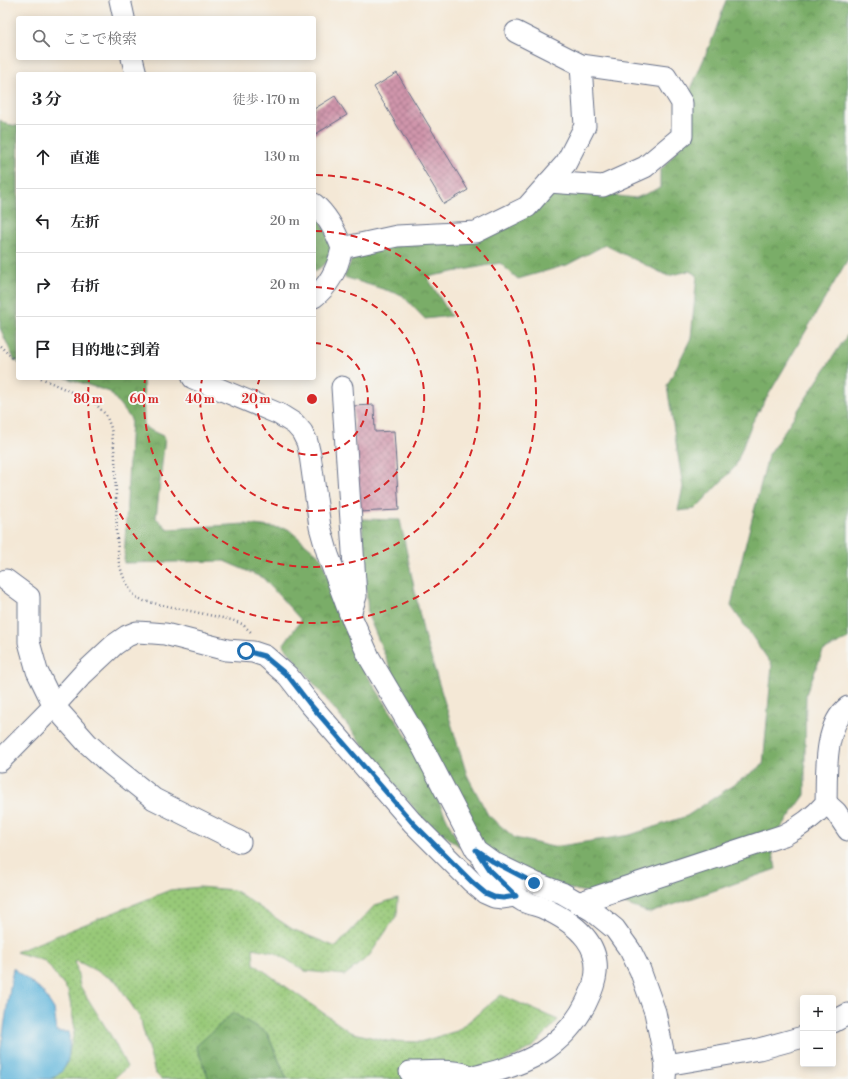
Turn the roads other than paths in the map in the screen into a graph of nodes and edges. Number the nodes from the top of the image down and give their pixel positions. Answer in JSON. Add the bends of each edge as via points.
{"nodes":[{"id":1,"x":120,"y":0,"type":"edge"},
{"id":2,"x":124,"y":16,"type":"edge"},
{"id":3,"x":516,"y":32,"type":"dead end"},
{"id":4,"x":132,"y":60,"type":"edge"},
{"id":5,"x":581,"y":65,"type":"junction"},
{"id":6,"x":136,"y":72,"type":"edge"},
{"id":7,"x":550,"y":182,"type":"junction"},
{"id":8,"x":316,"y":206,"type":"edge"},
{"id":9,"x":342,"y":248,"type":"junction"},
{"id":10,"x":316,"y":295,"type":"edge"},
{"id":11,"x":198,"y":380,"type":"edge"},
{"id":12,"x":342,"y":386,"type":"dead end"},
{"id":13,"x":6,"y":580,"type":"dead end"},
{"id":14,"x":350,"y":614,"type":"junction"},
{"id":15,"x":54,"y":706,"type":"junction"},
{"id":16,"x":848,"y":707,"type":"edge"},
{"id":17,"x":0,"y":761,"type":"edge"},
{"id":18,"x":826,"y":804,"type":"junction"},
{"id":19,"x":848,"y":830,"type":"edge"},
{"id":20,"x":240,"y":842,"type":"dead end"},
{"id":21,"x":476,"y":850,"type":"junction"},
{"id":22,"x":516,"y":896,"type":"junction"},
{"id":23,"x":578,"y":903,"type":"junction"},
{"id":24,"x":848,"y":1014,"type":"edge"},
{"id":25,"x":836,"y":1020,"type":"edge"},
{"id":26,"x":800,"y":1038,"type":"edge"},
{"id":27,"x":410,"y":1072,"type":"dead end"},
{"id":28,"x":666,"y":1072,"type":"edge"},
{"id":29,"x":470,"y":1078,"type":"edge"}],
"edges":[{"from":1,"to":2,"type":"street"},
{"from":3,"to":5,"type":"street"},
{"from":4,"to":6,"type":"street"},
{"from":5,"to":7,"type":"street","via":[[586,126],[566,163]]},
{"from":5,"to":7,"type":"street","via":[[666,77],[682,103],[682,136],[645,167],[603,186]]},
{"from":7,"to":9,"type":"street","via":[[527,207],[476,232],[397,236]]},
{"from":8,"to":9,"type":"street","via":[[326,217]]},
{"from":9,"to":10,"type":"street","via":[[331,279]]},
{"from":11,"to":14,"type":"street","via":[[279,414],[302,432],[310,455],[320,527]]},
{"from":12,"to":14,"type":"street","via":[[356,596]]},
{"from":13,"to":15,"type":"street","via":[[29,597],[29,642],[37,671]]},
{"from":14,"to":21,"type":"street","via":[[369,658],[423,748]]},
{"from":15,"to":17,"type":"street"},
{"from":15,"to":20,"type":"street","via":[[87,743],[154,798]]},
{"from":15,"to":22,"type":"street","via":[[114,645],[137,632],[165,634],[227,650],[253,652],[264,656],[288,676],[412,822],[472,882],[494,897]]},
{"from":16,"to":18,"type":"street","via":[[837,720],[831,737]]},
{"from":18,"to":19,"type":"street","via":[[836,812]]},
{"from":18,"to":23,"type":"street","via":[[812,818],[784,836]]},
{"from":21,"to":22,"type":"street","via":[[489,870]]},
{"from":21,"to":23,"type":"street","via":[[514,873],[562,893]]},
{"from":22,"to":29,"type":"street","via":[[562,917],[583,934],[593,949],[596,961],[593,987],[586,1006],[560,1039],[522,1063]]},
{"from":23,"to":28,"type":"street","via":[[594,911],[615,929],[630,950],[655,1012]]},
{"from":24,"to":25,"type":"street"},
{"from":26,"to":28,"type":"street"},
{"from":27,"to":29,"type":"street","via":[[467,1073]]}]}
